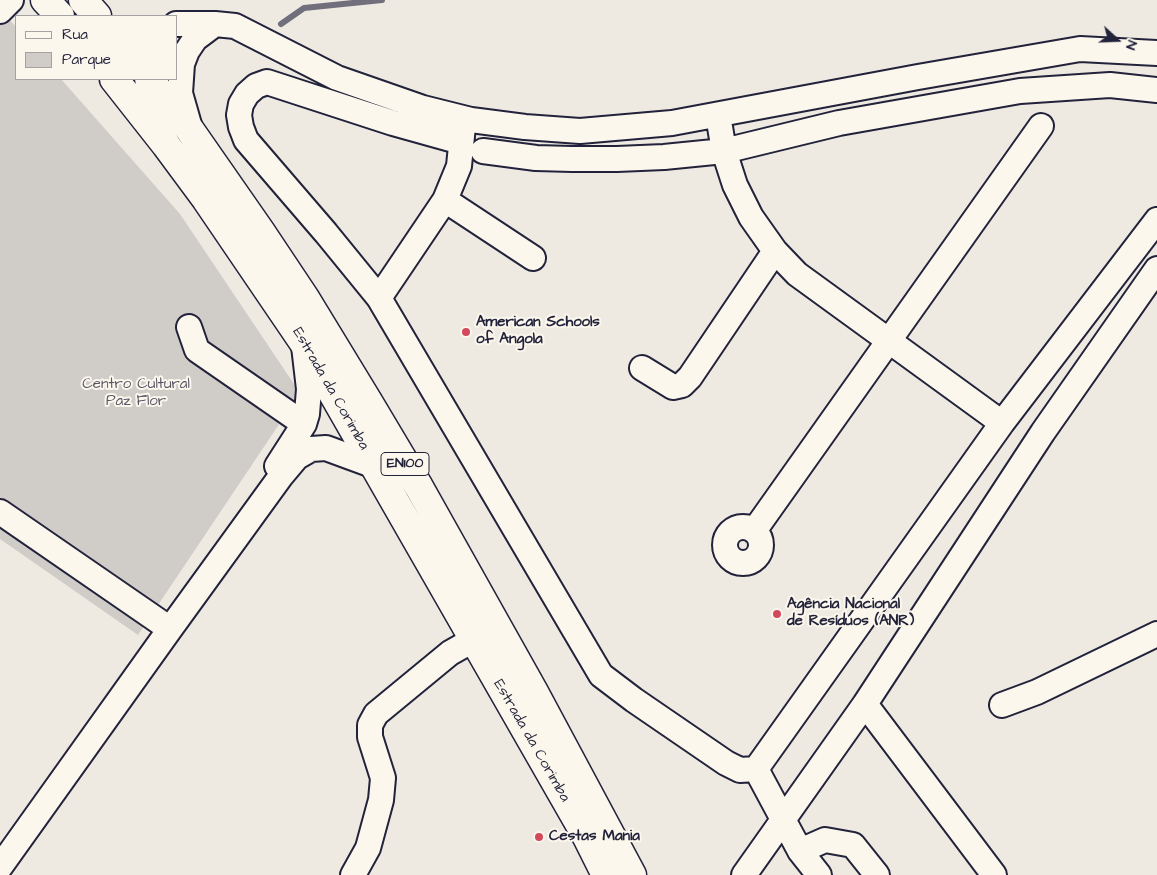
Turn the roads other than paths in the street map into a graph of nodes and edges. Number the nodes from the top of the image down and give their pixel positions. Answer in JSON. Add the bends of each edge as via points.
{"nodes":[{"id":1,"x":11,"y":0,"type":"edge"},
{"id":2,"x":45,"y":0,"type":"edge"},
{"id":3,"x":83,"y":0,"type":"edge"},
{"id":4,"x":0,"y":11,"type":"edge"},
{"id":5,"x":59,"y":15,"type":"edge"},
{"id":6,"x":96,"y":15,"type":"edge"},
{"id":7,"x":178,"y":24,"type":"edge"},
{"id":8,"x":215,"y":24,"type":"junction"},
{"id":9,"x":1157,"y":53,"type":"edge"},
{"id":10,"x":115,"y":80,"type":"edge"},
{"id":11,"x":150,"y":80,"type":"edge"},
{"id":12,"x":1157,"y":90,"type":"edge"},
{"id":13,"x":718,"y":115,"type":"junction"},
{"id":14,"x":475,"y":120,"type":"junction"},
{"id":15,"x":1041,"y":126,"type":"dead end"},
{"id":16,"x":190,"y":130,"type":"junction"},
{"id":17,"x":461,"y":142,"type":"junction"},
{"id":18,"x":483,"y":151,"type":"junction"},
{"id":19,"x":724,"y":151,"type":"junction"},
{"id":20,"x":445,"y":200,"type":"junction"},
{"id":21,"x":1157,"y":220,"type":"edge"},
{"id":22,"x":775,"y":251,"type":"junction"},
{"id":23,"x":533,"y":258,"type":"dead end"},
{"id":24,"x":1157,"y":269,"type":"edge"},
{"id":25,"x":379,"y":298,"type":"junction"},
{"id":26,"x":189,"y":327,"type":"dead end"},
{"id":27,"x":891,"y":340,"type":"junction"},
{"id":28,"x":304,"y":343,"type":"junction"},
{"id":29,"x":642,"y":368,"type":"dead end"},
{"id":30,"x":1002,"y":423,"type":"junction"},
{"id":31,"x":304,"y":424,"type":"junction"},
{"id":32,"x":375,"y":466,"type":"junction"},
{"id":33,"x":268,"y":494,"type":"junction"},
{"id":34,"x":0,"y":512,"type":"edge"},
{"id":35,"x":754,"y":531,"type":"dead end"},
{"id":36,"x":170,"y":629,"type":"junction"},
{"id":37,"x":1157,"y":634,"type":"edge"},
{"id":38,"x":473,"y":640,"type":"junction"},
{"id":39,"x":865,"y":704,"type":"junction"},
{"id":40,"x":1002,"y":705,"type":"dead end"},
{"id":41,"x":756,"y":770,"type":"junction"},
{"id":42,"x":784,"y":820,"type":"junction"},
{"id":43,"x":800,"y":851,"type":"junction"},
{"id":44,"x":0,"y":867,"type":"edge"},
{"id":45,"x":353,"y":875,"type":"edge"},
{"id":46,"x":606,"y":875,"type":"edge"},
{"id":47,"x":632,"y":875,"type":"edge"},
{"id":48,"x":744,"y":875,"type":"edge"},
{"id":49,"x":818,"y":875,"type":"edge"},
{"id":50,"x":877,"y":875,"type":"edge"},
{"id":51,"x":994,"y":875,"type":"edge"}],
"edges":[{"from":1,"to":4,"type":"street"},
{"from":2,"to":5,"type":"main road"},
{"from":3,"to":6,"type":"main road"},
{"from":7,"to":8,"type":"street"},
{"from":8,"to":14,"type":"street","via":[[249,32],[337,78],[361,87],[423,108]]},
{"from":8,"to":16,"type":"street","via":[[196,39],[182,64],[180,93]]},
{"from":9,"to":13,"type":"street","via":[[1080,49]]},
{"from":10,"to":28,"type":"main road","name":"Estrada da Corimba","number":"EN100","via":[[206,199]]},
{"from":11,"to":16,"type":"main road","name":"Estrada da Corimba","number":"EN100"},
{"from":12,"to":19,"type":"street","via":[[1110,84],[1020,90],[839,123]]},
{"from":13,"to":14,"type":"street","via":[[672,123],[580,131]]},
{"from":13,"to":19,"type":"street"},
{"from":14,"to":17,"type":"street"},
{"from":14,"to":18,"type":"street"},
{"from":15,"to":27,"type":"street"},
{"from":16,"to":47,"type":"main road","name":"Estrada da Corimba","number":"EN100","via":[[305,298],[374,411],[534,692]]},
{"from":17,"to":20,"type":"street","via":[[460,166]]},
{"from":17,"to":25,"type":"street","via":[[267,82],[256,86],[241,104],[239,115],[246,140]]},
{"from":18,"to":19,"type":"street","via":[[536,158],[617,159]]},
{"from":18,"to":20,"type":"street","via":[[468,181]]},
{"from":19,"to":22,"type":"street","via":[[735,185],[751,217]]},
{"from":20,"to":23,"type":"street"},
{"from":20,"to":25,"type":"street"},
{"from":21,"to":30,"type":"street"},
{"from":22,"to":27,"type":"street","via":[[797,274]]},
{"from":22,"to":29,"type":"street","via":[[682,385],[673,387]]},
{"from":24,"to":39,"type":"street","via":[[1043,432]]},
{"from":25,"to":41,"type":"street","via":[[601,675],[726,763],[740,770]]},
{"from":26,"to":31,"type":"street","via":[[197,350]]},
{"from":27,"to":30,"type":"street"},
{"from":27,"to":35,"type":"street"},
{"from":28,"to":31,"type":"street","via":[[309,389]]},
{"from":28,"to":32,"type":"main road","name":"Estrada da Corimba","number":"EN100"},
{"from":30,"to":41,"type":"street"},
{"from":31,"to":33,"type":"street","via":[[276,468]]},
{"from":32,"to":33,"type":"street","via":[[326,448],[311,449],[297,457]]},
{"from":32,"to":38,"type":"main road","name":"Estrada da Corimba","number":"EN100"},
{"from":33,"to":36,"type":"street"},
{"from":34,"to":36,"type":"street"},
{"from":36,"to":44,"type":"street"},
{"from":37,"to":40,"type":"street","via":[[1037,692]]},
{"from":38,"to":45,"type":"street","via":[[450,653],[383,708],[370,725],[370,737],[383,778],[381,800],[368,848]]},
{"from":38,"to":46,"type":"main road","name":"Estrada da Corimba","number":"EN100"},
{"from":39,"to":42,"type":"street"},
{"from":39,"to":51,"type":"street"},
{"from":41,"to":42,"type":"street"},
{"from":42,"to":43,"type":"street"},
{"from":42,"to":48,"type":"street"},
{"from":43,"to":49,"type":"street"},
{"from":43,"to":50,"type":"street","via":[[826,840],[853,844]]}]}
